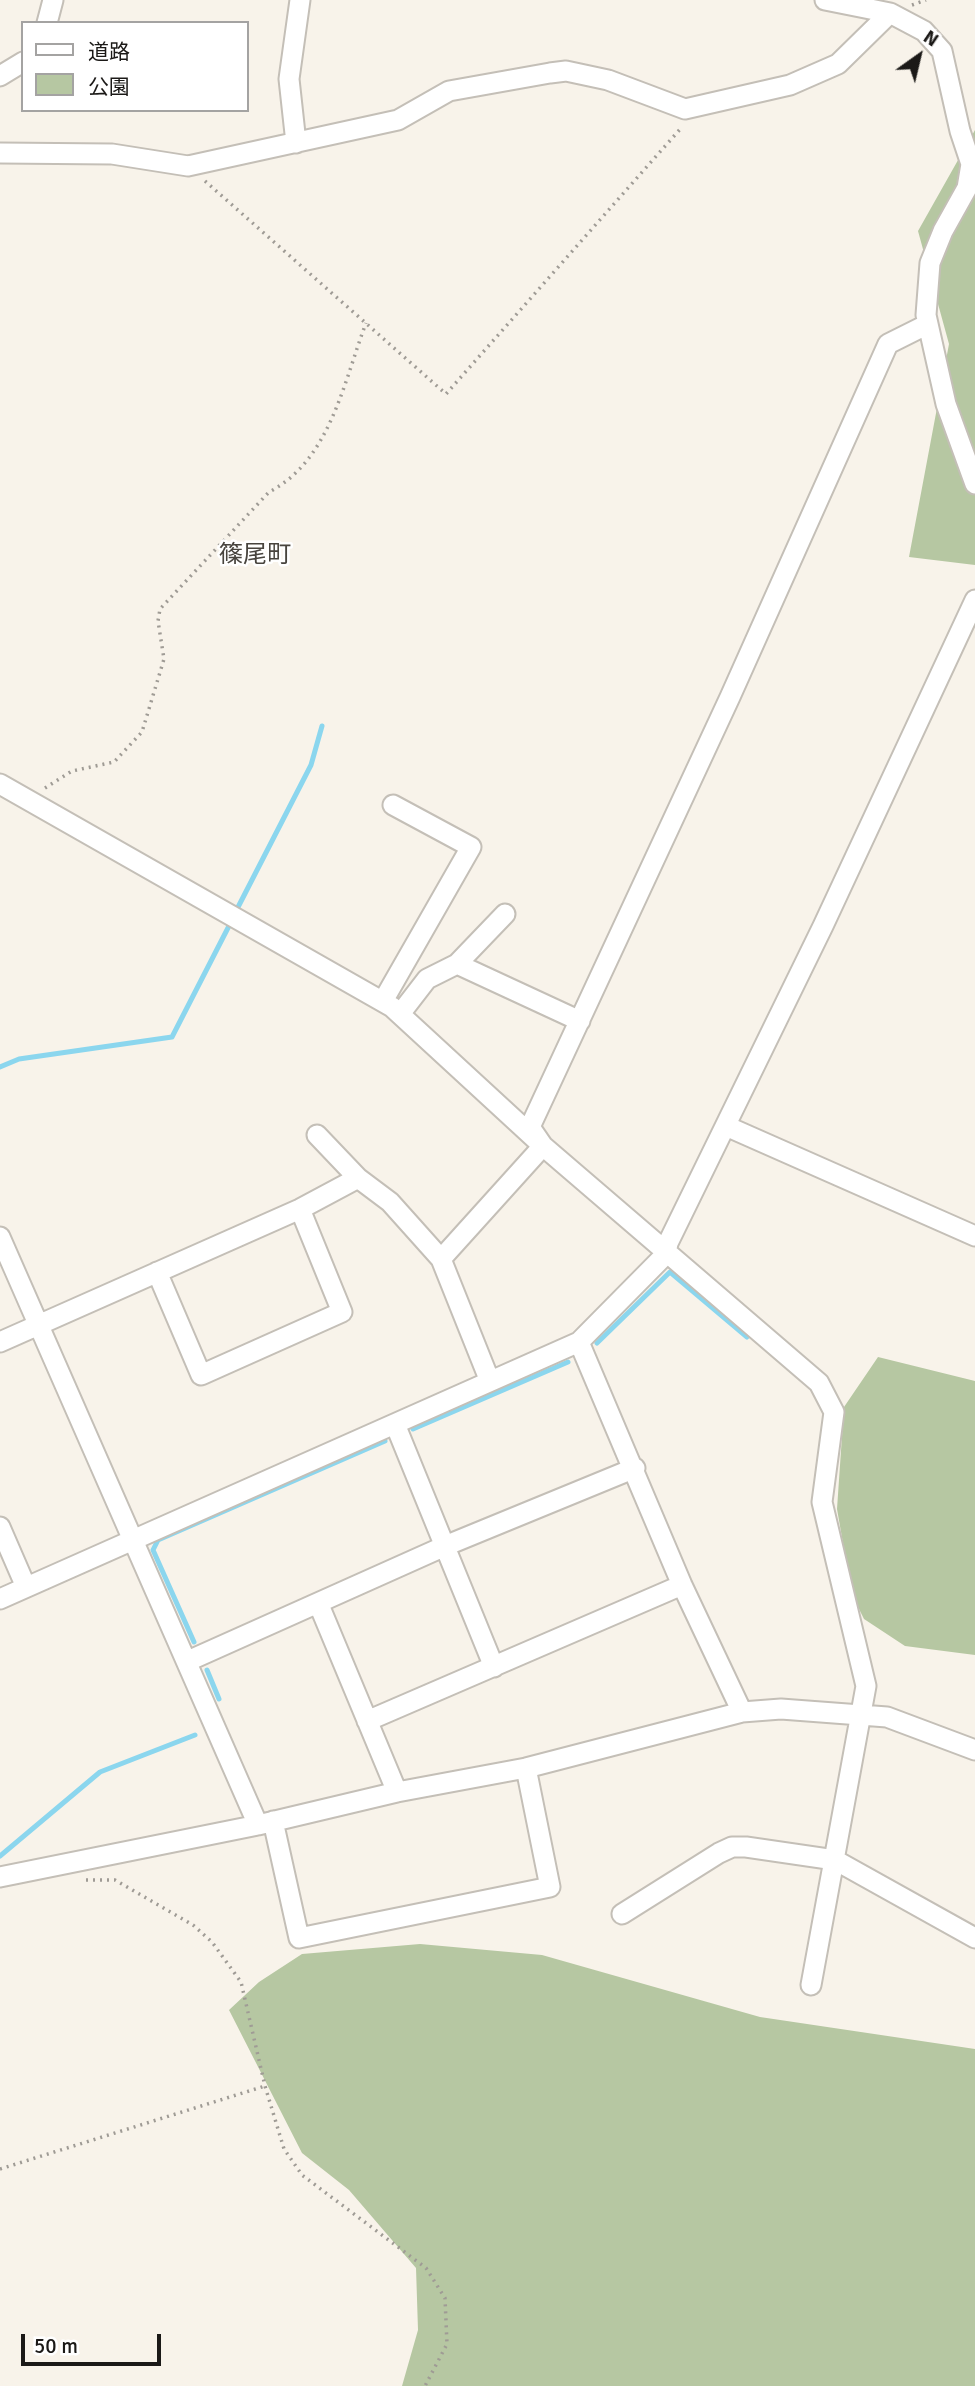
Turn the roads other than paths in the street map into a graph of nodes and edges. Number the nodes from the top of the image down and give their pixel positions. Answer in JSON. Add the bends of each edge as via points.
{"nodes":[{"id":1,"x":53,"y":0,"type":"edge"},
{"id":2,"x":300,"y":0,"type":"edge"},
{"id":3,"x":825,"y":0,"type":"edge"},
{"id":4,"x":891,"y":13,"type":"junction"},
{"id":5,"x":48,"y":21,"type":"edge"},
{"id":6,"x":21,"y":63,"type":"edge"},
{"id":7,"x":0,"y":76,"type":"edge"},
{"id":8,"x":296,"y":143,"type":"junction"},
{"id":9,"x":0,"y":153,"type":"edge"},
{"id":10,"x":928,"y":324,"type":"junction"},
{"id":11,"x":975,"y":484,"type":"edge"},
{"id":12,"x":975,"y":600,"type":"edge"},
{"id":13,"x":0,"y":784,"type":"edge"},
{"id":14,"x":393,"y":805,"type":"dead end"},
{"id":15,"x":505,"y":914,"type":"dead end"},
{"id":16,"x":457,"y":964,"type":"junction"},
{"id":17,"x":383,"y":1001,"type":"junction"},
{"id":18,"x":400,"y":1014,"type":"junction"},
{"id":19,"x":580,"y":1021,"type":"junction"},
{"id":20,"x":726,"y":1126,"type":"junction"},
{"id":21,"x":317,"y":1135,"type":"dead end"},
{"id":22,"x":543,"y":1146,"type":"junction"},
{"id":23,"x":358,"y":1178,"type":"junction"},
{"id":24,"x":300,"y":1209,"type":"junction"},
{"id":25,"x":975,"y":1236,"type":"edge"},
{"id":26,"x":0,"y":1237,"type":"edge"},
{"id":27,"x":666,"y":1254,"type":"junction"},
{"id":28,"x":441,"y":1259,"type":"junction"},
{"id":29,"x":157,"y":1272,"type":"junction"},
{"id":30,"x":39,"y":1326,"type":"junction"},
{"id":31,"x":0,"y":1342,"type":"edge"},
{"id":32,"x":579,"y":1342,"type":"junction"},
{"id":33,"x":489,"y":1379,"type":"junction"},
{"id":34,"x":394,"y":1424,"type":"junction"},
{"id":35,"x":635,"y":1468,"type":"junction"},
{"id":36,"x":0,"y":1527,"type":"edge"},
{"id":37,"x":131,"y":1540,"type":"junction"},
{"id":38,"x":445,"y":1546,"type":"junction"},
{"id":39,"x":682,"y":1585,"type":"junction"},
{"id":40,"x":26,"y":1587,"type":"junction"},
{"id":41,"x":0,"y":1599,"type":"edge"},
{"id":42,"x":319,"y":1605,"type":"junction"},
{"id":43,"x":188,"y":1661,"type":"junction"},
{"id":44,"x":494,"y":1667,"type":"junction"},
{"id":45,"x":742,"y":1712,"type":"junction"},
{"id":46,"x":863,"y":1714,"type":"junction"},
{"id":47,"x":367,"y":1721,"type":"junction"},
{"id":48,"x":973,"y":1750,"type":"edge"},
{"id":49,"x":526,"y":1768,"type":"junction"},
{"id":50,"x":397,"y":1792,"type":"junction"},
{"id":51,"x":266,"y":1823,"type":"junction"},
{"id":52,"x":835,"y":1860,"type":"junction"},
{"id":53,"x":0,"y":1877,"type":"edge"},
{"id":54,"x":622,"y":1914,"type":"dead end"},
{"id":55,"x":975,"y":1938,"type":"edge"},
{"id":56,"x":811,"y":1985,"type":"dead end"}],
"edges":[{"from":1,"to":5,"type":"street"},
{"from":2,"to":8,"type":"street","via":[[289,79]]},
{"from":3,"to":4,"type":"street"},
{"from":4,"to":8,"type":"street","via":[[828,69],[790,85],[700,107],[678,108],[608,80],[566,71],[449,91],[398,120]]},
{"from":4,"to":10,"type":"street","via":[[924,30],[942,51],[971,164],[967,188],[930,262]]},
{"from":6,"to":7,"type":"street"},
{"from":8,"to":9,"type":"street","via":[[188,166],[112,153]]},
{"from":10,"to":11,"type":"street","via":[[946,404]]},
{"from":10,"to":19,"type":"street","via":[[888,344]]},
{"from":12,"to":20,"type":"street"},
{"from":13,"to":17,"type":"street"},
{"from":14,"to":17,"type":"street","via":[[471,847]]},
{"from":15,"to":16,"type":"street"},
{"from":16,"to":18,"type":"street","via":[[427,979]]},
{"from":16,"to":19,"type":"street"},
{"from":17,"to":18,"type":"street"},
{"from":18,"to":22,"type":"street"},
{"from":19,"to":22,"type":"street","via":[[530,1127]]},
{"from":20,"to":25,"type":"street"},
{"from":20,"to":27,"type":"street"},
{"from":21,"to":23,"type":"street"},
{"from":22,"to":27,"type":"street"},
{"from":22,"to":28,"type":"street"},
{"from":23,"to":24,"type":"street"},
{"from":23,"to":28,"type":"street","via":[[390,1202]]},
{"from":24,"to":29,"type":"street"},
{"from":24,"to":29,"type":"street","via":[[342,1312],[201,1375]]},
{"from":26,"to":30,"type":"street"},
{"from":27,"to":32,"type":"street"},
{"from":27,"to":46,"type":"street","via":[[819,1383],[831,1404],[834,1412],[822,1502],[866,1686]]},
{"from":28,"to":33,"type":"street"},
{"from":29,"to":30,"type":"street"},
{"from":30,"to":31,"type":"street"},
{"from":30,"to":37,"type":"street"},
{"from":32,"to":33,"type":"street"},
{"from":32,"to":35,"type":"street"},
{"from":33,"to":34,"type":"street"},
{"from":34,"to":37,"type":"street"},
{"from":34,"to":38,"type":"street"},
{"from":35,"to":38,"type":"street"},
{"from":35,"to":39,"type":"street"},
{"from":36,"to":40,"type":"street"},
{"from":37,"to":40,"type":"street"},
{"from":37,"to":43,"type":"street"},
{"from":38,"to":42,"type":"street"},
{"from":38,"to":44,"type":"street"},
{"from":39,"to":44,"type":"street"},
{"from":39,"to":45,"type":"street"},
{"from":40,"to":41,"type":"street"},
{"from":42,"to":43,"type":"street"},
{"from":42,"to":47,"type":"street"},
{"from":43,"to":51,"type":"street"},
{"from":44,"to":47,"type":"street"},
{"from":45,"to":46,"type":"street","via":[[781,1709]]},
{"from":45,"to":49,"type":"street"},
{"from":46,"to":48,"type":"street","via":[[887,1717]]},
{"from":46,"to":52,"type":"street"},
{"from":47,"to":50,"type":"street"},
{"from":49,"to":50,"type":"street"},
{"from":49,"to":51,"type":"street","via":[[550,1887],[299,1938]]},
{"from":50,"to":51,"type":"street"},
{"from":51,"to":53,"type":"street"},
{"from":52,"to":54,"type":"street","via":[[732,1847]]},
{"from":52,"to":55,"type":"street"},
{"from":52,"to":56,"type":"street"}]}
